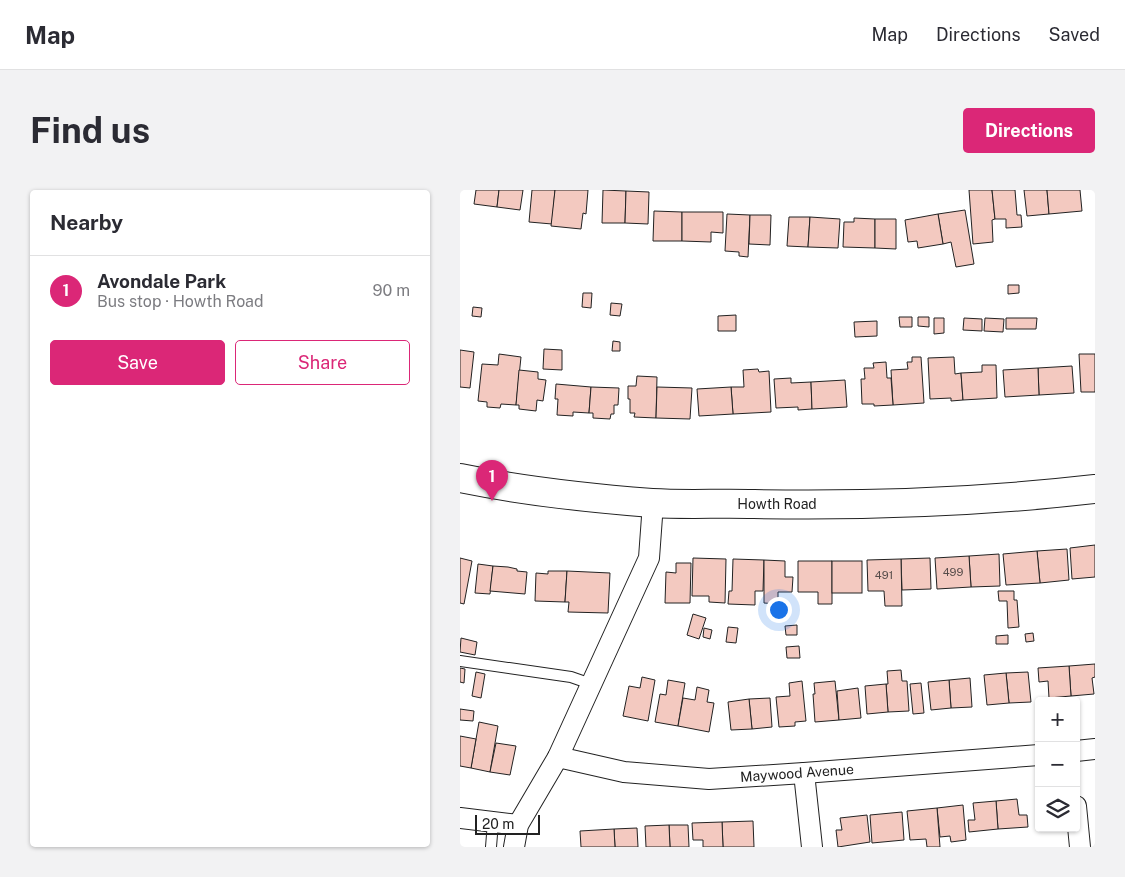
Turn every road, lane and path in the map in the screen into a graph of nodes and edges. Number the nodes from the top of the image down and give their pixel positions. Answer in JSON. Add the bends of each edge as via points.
{"nodes":[{"id":1,"x":460,"y":478,"type":"edge"},
{"id":2,"x":1095,"y":489,"type":"edge"},
{"id":3,"x":653,"y":503,"type":"junction"},
{"id":4,"x":460,"y":661,"type":"edge"},
{"id":5,"x":591,"y":684,"type":"junction"},
{"id":6,"x":1095,"y":749,"type":"edge"},
{"id":7,"x":1080,"y":751,"type":"edge"},
{"id":8,"x":1035,"y":755,"type":"edge"},
{"id":9,"x":558,"y":757,"type":"junction"},
{"id":10,"x":804,"y":774,"type":"junction"},
{"id":11,"x":460,"y":818,"type":"edge"},
{"id":12,"x":493,"y":822,"type":"junction"},
{"id":13,"x":518,"y":826,"type":"junction"},
{"id":14,"x":1079,"y":832,"type":"edge"},
{"id":15,"x":491,"y":847,"type":"edge"},
{"id":16,"x":514,"y":847,"type":"edge"},
{"id":17,"x":812,"y":847,"type":"edge"},
{"id":18,"x":1080,"y":847,"type":"edge"}],
"edges":[{"from":1,"to":3,"type":"main road","name":"Howth Road","via":[[530,491]]},
{"from":2,"to":3,"type":"main road","name":"Howth Road","via":[[909,503]]},
{"from":3,"to":5,"type":"street","via":[[649,558]]},
{"from":4,"to":5,"type":"lane","via":[[571,677]]},
{"from":5,"to":9,"type":"street"},
{"from":6,"to":7,"type":"street"},
{"from":8,"to":10,"type":"street","name":"Maywood Avenue"},
{"from":9,"to":10,"type":"street","name":"Maywood Avenue","via":[[624,772],[710,779]]},
{"from":9,"to":13,"type":"street"},
{"from":10,"to":17,"type":"street"},
{"from":11,"to":12,"type":"street"},
{"from":12,"to":13,"type":"street"},
{"from":12,"to":15,"type":"lane"},
{"from":13,"to":16,"type":"street"},
{"from":14,"to":18,"type":"street"}]}
